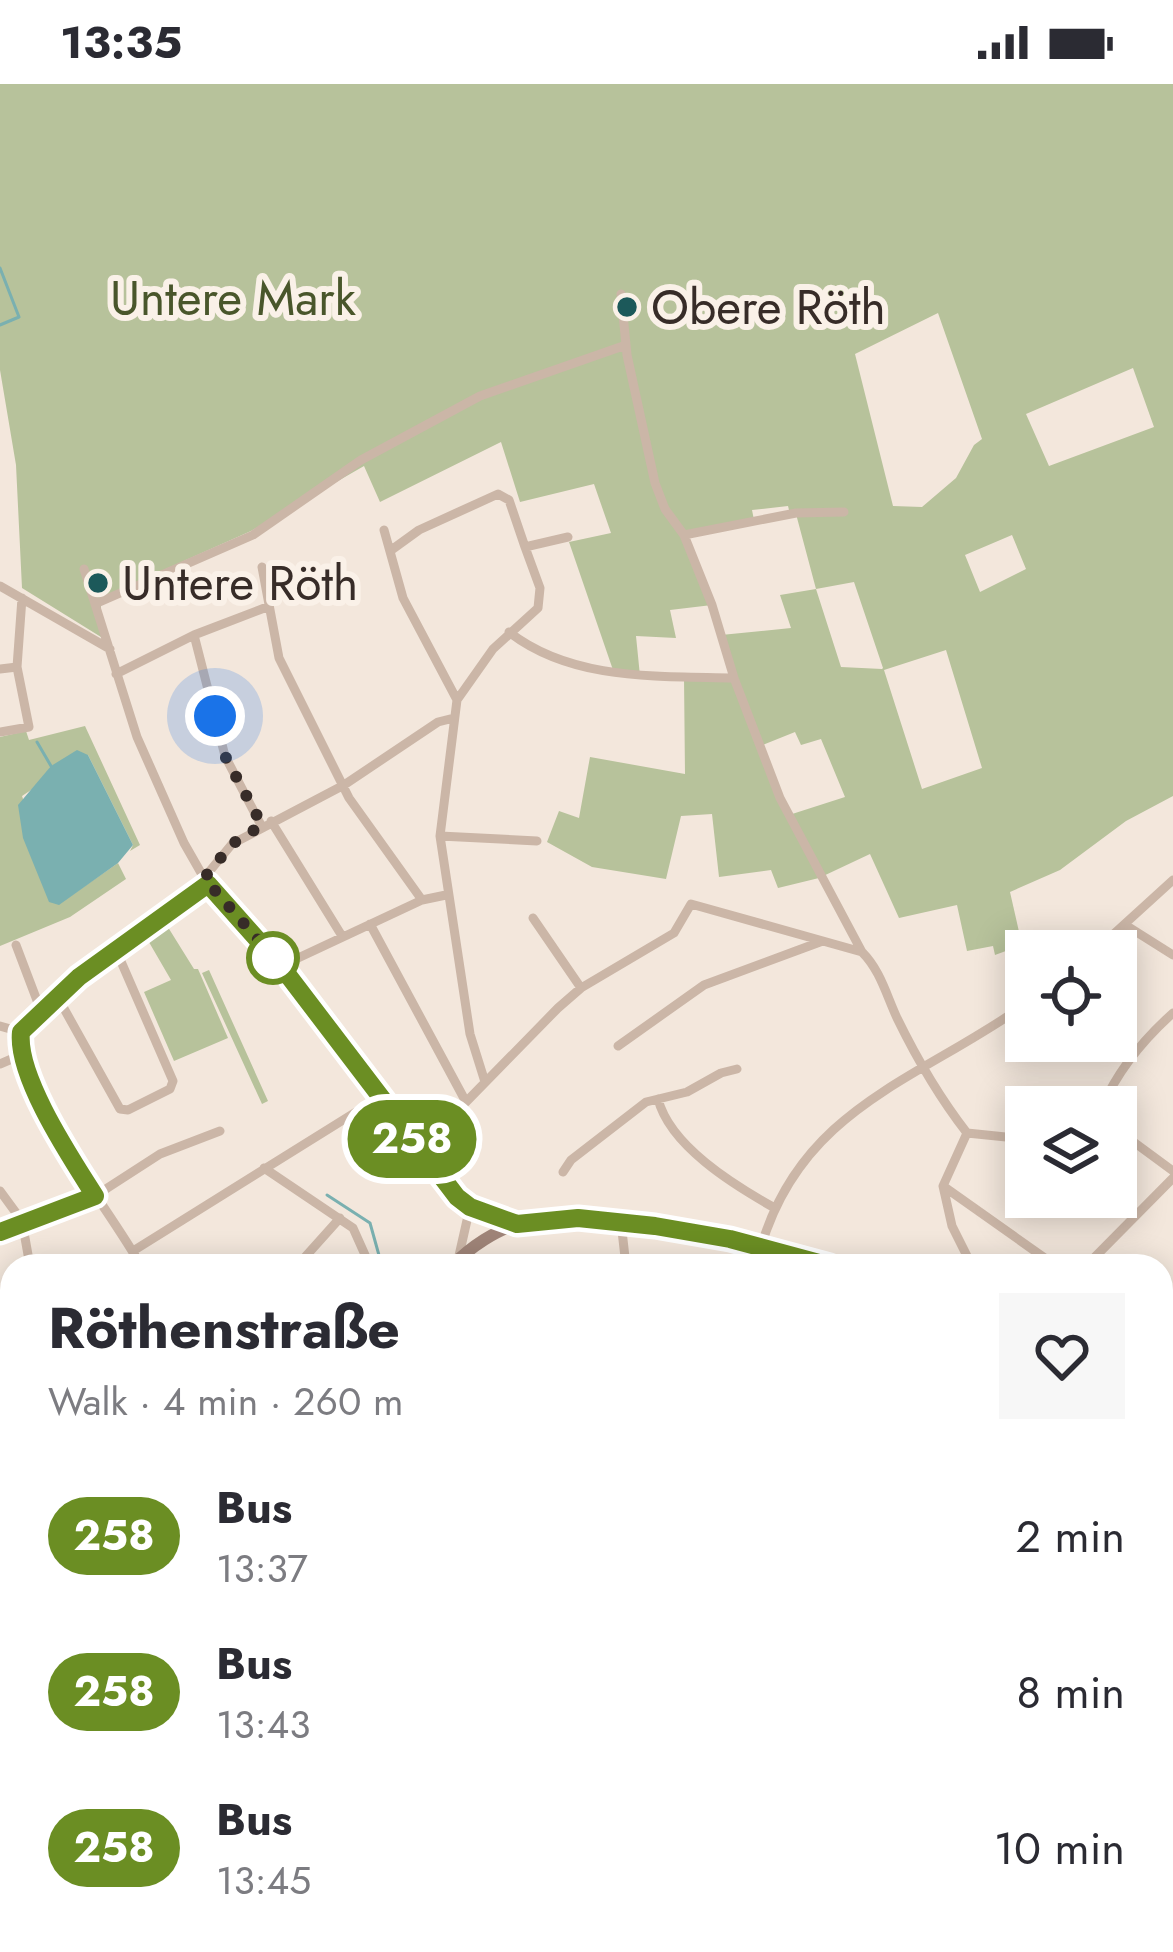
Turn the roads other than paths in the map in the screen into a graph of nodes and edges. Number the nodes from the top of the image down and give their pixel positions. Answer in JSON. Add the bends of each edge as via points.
{"nodes":[{"id":1,"x":621,"y":294,"type":"dead end"},
{"id":2,"x":626,"y":346,"type":"junction"},
{"id":3,"x":844,"y":512,"type":"dead end"},
{"id":4,"x":384,"y":530,"type":"dead end"},
{"id":5,"x":684,"y":535,"type":"junction"},
{"id":6,"x":568,"y":537,"type":"dead end"},
{"id":7,"x":525,"y":547,"type":"junction"},
{"id":8,"x":390,"y":551,"type":"junction"},
{"id":9,"x":262,"y":567,"type":"dead end"},
{"id":10,"x":84,"y":568,"type":"dead end"},
{"id":11,"x":0,"y":586,"type":"edge"},
{"id":12,"x":22,"y":598,"type":"junction"},
{"id":13,"x":95,"y":604,"type":"junction"},
{"id":14,"x":267,"y":607,"type":"junction"},
{"id":15,"x":509,"y":632,"type":"junction"},
{"id":16,"x":194,"y":635,"type":"junction"},
{"id":17,"x":111,"y":650,"type":"junction"},
{"id":18,"x":17,"y":667,"type":"junction"},
{"id":19,"x":0,"y":669,"type":"edge"},
{"id":20,"x":116,"y":674,"type":"junction"},
{"id":21,"x":734,"y":678,"type":"junction"},
{"id":22,"x":457,"y":700,"type":"junction"},
{"id":23,"x":454,"y":718,"type":"junction"},
{"id":24,"x":0,"y":733,"type":"edge"},
{"id":25,"x":344,"y":785,"type":"junction"},
{"id":26,"x":266,"y":823,"type":"junction"},
{"id":27,"x":440,"y":836,"type":"junction"},
{"id":28,"x":537,"y":841,"type":"dead end"},
{"id":29,"x":1173,"y":880,"type":"edge"},
{"id":30,"x":206,"y":881,"type":"junction"},
{"id":31,"x":446,"y":895,"type":"junction"},
{"id":32,"x":422,"y":900,"type":"junction"},
{"id":33,"x":533,"y":918,"type":"dead end"},
{"id":34,"x":370,"y":924,"type":"junction"},
{"id":35,"x":1127,"y":926,"type":"junction"},
{"id":36,"x":1122,"y":930,"type":"edge"},
{"id":37,"x":342,"y":936,"type":"junction"},
{"id":38,"x":820,"y":942,"type":"junction"},
{"id":39,"x":16,"y":945,"type":"dead end"},
{"id":40,"x":116,"y":950,"type":"junction"},
{"id":41,"x":862,"y":952,"type":"junction"},
{"id":42,"x":1173,"y":955,"type":"edge"},
{"id":43,"x":281,"y":966,"type":"junction"},
{"id":44,"x":580,"y":988,"type":"junction"},
{"id":45,"x":57,"y":996,"type":"junction"},
{"id":46,"x":40,"y":1012,"type":"junction"},
{"id":47,"x":1173,"y":1012,"type":"edge"},
{"id":48,"x":1005,"y":1017,"type":"edge"},
{"id":49,"x":0,"y":1026,"type":"edge"},
{"id":50,"x":21,"y":1032,"type":"junction"},
{"id":51,"x":634,"y":1032,"type":"dead end"},
{"id":52,"x":22,"y":1055,"type":"junction"},
{"id":53,"x":0,"y":1064,"type":"edge"},
{"id":54,"x":923,"y":1068,"type":"junction"},
{"id":55,"x":737,"y":1070,"type":"dead end"},
{"id":56,"x":485,"y":1082,"type":"junction"},
{"id":57,"x":1111,"y":1086,"type":"edge"},
{"id":58,"x":380,"y":1097,"type":"junction"},
{"id":59,"x":658,"y":1099,"type":"junction"},
{"id":60,"x":466,"y":1102,"type":"junction"},
{"id":61,"x":220,"y":1131,"type":"dead end"},
{"id":62,"x":967,"y":1133,"type":"junction"},
{"id":63,"x":1005,"y":1137,"type":"edge"},
{"id":64,"x":1137,"y":1146,"type":"edge"},
{"id":65,"x":423,"y":1154,"type":"junction"},
{"id":66,"x":264,"y":1168,"type":"junction"},
{"id":67,"x":562,"y":1172,"type":"dead end"},
{"id":68,"x":1173,"y":1174,"type":"edge"},
{"id":69,"x":943,"y":1186,"type":"junction"},
{"id":70,"x":0,"y":1190,"type":"edge"},
{"id":71,"x":95,"y":1196,"type":"junction"},
{"id":72,"x":470,"y":1207,"type":"junction"},
{"id":73,"x":773,"y":1207,"type":"junction"},
{"id":74,"x":340,"y":1218,"type":"junction"},
{"id":75,"x":22,"y":1221,"type":"junction"},
{"id":76,"x":621,"y":1222,"type":"junction"},
{"id":77,"x":517,"y":1224,"type":"junction"},
{"id":78,"x":0,"y":1232,"type":"edge"},
{"id":79,"x":761,"y":1247,"type":"junction"},
{"id":80,"x":133,"y":1251,"type":"junction"},
{"id":81,"x":28,"y":1254,"type":"edge"},
{"id":82,"x":135,"y":1254,"type":"edge"},
{"id":83,"x":308,"y":1254,"type":"edge"},
{"id":84,"x":365,"y":1254,"type":"edge"},
{"id":85,"x":457,"y":1254,"type":"edge"},
{"id":86,"x":469,"y":1254,"type":"edge"},
{"id":87,"x":625,"y":1254,"type":"edge"},
{"id":88,"x":786,"y":1254,"type":"edge"},
{"id":89,"x":966,"y":1254,"type":"edge"},
{"id":90,"x":1039,"y":1254,"type":"edge"},
{"id":91,"x":1097,"y":1254,"type":"edge"}],
"edges":[{"from":1,"to":2,"type":"street"},
{"from":2,"to":5,"type":"street","via":[[655,483]]},
{"from":2,"to":13,"type":"street","via":[[480,396],[361,460],[253,535]]},
{"from":3,"to":5,"type":"street"},
{"from":4,"to":8,"type":"street"},
{"from":5,"to":21,"type":"street"},
{"from":6,"to":7,"type":"street"},
{"from":7,"to":8,"type":"street","via":[[508,500],[498,494]]},
{"from":7,"to":15,"type":"street","via":[[538,608]]},
{"from":8,"to":22,"type":"street","via":[[403,598]]},
{"from":9,"to":14,"type":"street"},
{"from":10,"to":13,"type":"street"},
{"from":11,"to":12,"type":"street"},
{"from":12,"to":17,"type":"street"},
{"from":12,"to":18,"type":"street"},
{"from":13,"to":17,"type":"street"},
{"from":14,"to":16,"type":"street"},
{"from":14,"to":25,"type":"street","via":[[279,658]]},
{"from":15,"to":21,"type":"street","via":[[555,660],[640,676]]},
{"from":15,"to":22,"type":"street"},
{"from":16,"to":20,"type":"street"},
{"from":16,"to":26,"type":"street","via":[[225,756]]},
{"from":17,"to":20,"type":"street"},
{"from":18,"to":19,"type":"street"},
{"from":18,"to":24,"type":"street","via":[[29,727]]},
{"from":20,"to":30,"type":"street","via":[[154,780]]},
{"from":21,"to":41,"type":"street","via":[[788,815]]},
{"from":22,"to":23,"type":"street"},
{"from":23,"to":25,"type":"street"},
{"from":23,"to":27,"type":"street"},
{"from":25,"to":26,"type":"street"},
{"from":25,"to":32,"type":"street"},
{"from":26,"to":30,"type":"street","via":[[232,844]]},
{"from":26,"to":37,"type":"street"},
{"from":27,"to":28,"type":"street"},
{"from":27,"to":31,"type":"street"},
{"from":29,"to":35,"type":"street"},
{"from":30,"to":40,"type":"street"},
{"from":30,"to":43,"type":"street"},
{"from":31,"to":32,"type":"street"},
{"from":31,"to":56,"type":"street"},
{"from":32,"to":34,"type":"street"},
{"from":33,"to":44,"type":"street"},
{"from":34,"to":37,"type":"street"},
{"from":34,"to":60,"type":"street"},
{"from":35,"to":36,"type":"street"},
{"from":35,"to":42,"type":"street"},
{"from":37,"to":43,"type":"street"},
{"from":38,"to":41,"type":"street"},
{"from":38,"to":44,"type":"street","via":[[691,904],[674,932]]},
{"from":38,"to":51,"type":"street","via":[[704,986]]},
{"from":39,"to":46,"type":"street"},
{"from":40,"to":45,"type":"street"},
{"from":40,"to":45,"type":"street","via":[[170,1089],[120,1109]]},
{"from":41,"to":54,"type":"street"},
{"from":43,"to":58,"type":"street"},
{"from":44,"to":56,"type":"street"},
{"from":45,"to":46,"type":"street"},
{"from":46,"to":50,"type":"street"},
{"from":47,"to":57,"type":"street"},
{"from":48,"to":54,"type":"street"},
{"from":49,"to":50,"type":"street"},
{"from":50,"to":52,"type":"street"},
{"from":52,"to":53,"type":"street"},
{"from":52,"to":71,"type":"street","via":[[54,1130]]},
{"from":54,"to":62,"type":"street"},
{"from":54,"to":73,"type":"street","via":[[812,1149]]},
{"from":55,"to":59,"type":"street"},
{"from":56,"to":60,"type":"street"},
{"from":58,"to":65,"type":"street"},
{"from":58,"to":66,"type":"street"},
{"from":59,"to":67,"type":"street"},
{"from":59,"to":73,"type":"street","via":[[692,1150]]},
{"from":60,"to":65,"type":"street"},
{"from":61,"to":71,"type":"street","via":[[160,1154]]},
{"from":62,"to":63,"type":"street"},
{"from":62,"to":69,"type":"street"},
{"from":64,"to":68,"type":"street"},
{"from":65,"to":72,"type":"street"},
{"from":66,"to":74,"type":"street"},
{"from":66,"to":80,"type":"street"},
{"from":68,"to":91,"type":"street"},
{"from":69,"to":89,"type":"street"},
{"from":69,"to":90,"type":"street"},
{"from":70,"to":75,"type":"street"},
{"from":71,"to":75,"type":"street"},
{"from":71,"to":80,"type":"street"},
{"from":72,"to":77,"type":"street"},
{"from":72,"to":85,"type":"street"},
{"from":73,"to":79,"type":"street"},
{"from":74,"to":83,"type":"street"},
{"from":74,"to":84,"type":"street"},
{"from":75,"to":78,"type":"street"},
{"from":75,"to":81,"type":"street"},
{"from":76,"to":77,"type":"main road"},
{"from":76,"to":79,"type":"main road"},
{"from":76,"to":87,"type":"street"},
{"from":77,"to":86,"type":"main road"},
{"from":79,"to":88,"type":"main road"},
{"from":80,"to":82,"type":"street"}]}
